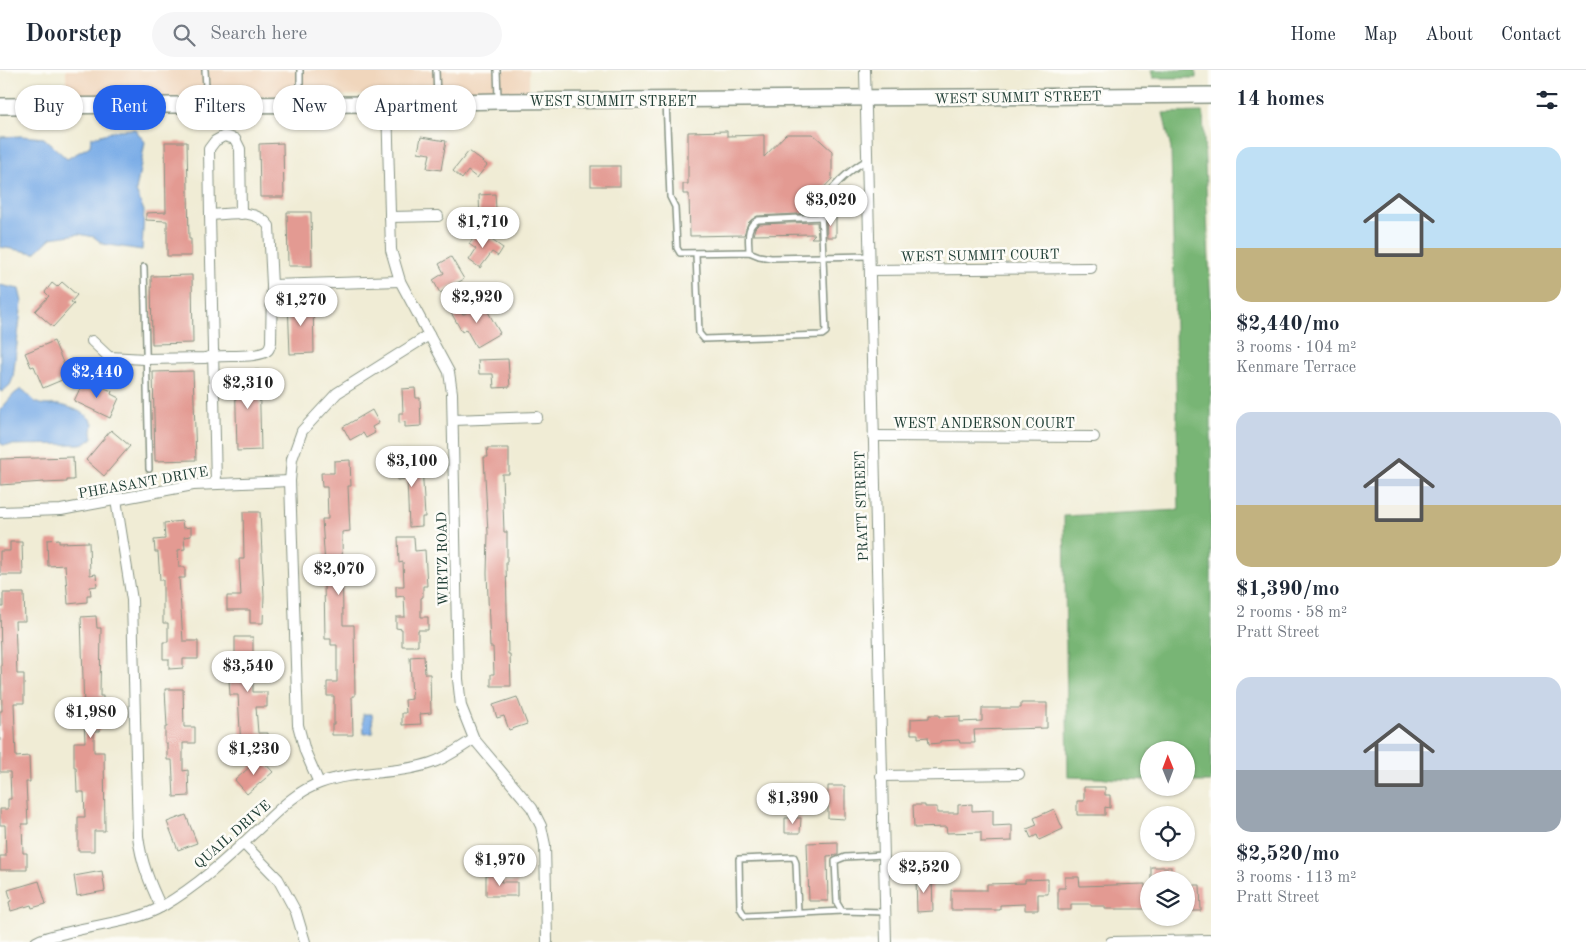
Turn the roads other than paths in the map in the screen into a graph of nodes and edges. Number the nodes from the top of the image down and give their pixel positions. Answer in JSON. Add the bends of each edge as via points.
{"nodes":[{"id":1,"x":205,"y":70,"type":"edge"},
{"id":2,"x":300,"y":70,"type":"edge"},
{"id":3,"x":436,"y":70,"type":"edge"},
{"id":4,"x":497,"y":70,"type":"edge"},
{"id":5,"x":865,"y":70,"type":"edge"},
{"id":6,"x":206,"y":85,"type":"edge"},
{"id":7,"x":300,"y":85,"type":"edge"},
{"id":8,"x":436,"y":85,"type":"edge"},
{"id":9,"x":1211,"y":95,"type":"edge"},
{"id":10,"x":865,"y":98,"type":"junction"},
{"id":11,"x":666,"y":100,"type":"junction"},
{"id":12,"x":498,"y":101,"type":"junction"},
{"id":13,"x":476,"y":102,"type":"edge"},
{"id":14,"x":176,"y":105,"type":"edge"},
{"id":15,"x":0,"y":106,"type":"edge"},
{"id":16,"x":387,"y":130,"type":"edge"},
{"id":17,"x":868,"y":160,"type":"junction"},
{"id":18,"x":241,"y":214,"type":"junction"},
{"id":19,"x":210,"y":215,"type":"junction"},
{"id":20,"x":438,"y":216,"type":"dead end"},
{"id":21,"x":390,"y":217,"type":"junction"},
{"id":22,"x":821,"y":217,"type":"junction"},
{"id":23,"x":749,"y":252,"type":"junction"},
{"id":24,"x":696,"y":254,"type":"junction"},
{"id":25,"x":869,"y":256,"type":"junction"},
{"id":26,"x":823,"y":257,"type":"junction"},
{"id":27,"x":144,"y":268,"type":"dead end"},
{"id":28,"x":1091,"y":268,"type":"dead end"},
{"id":29,"x":870,"y":270,"type":"junction"},
{"id":30,"x":400,"y":281,"type":"junction"},
{"id":31,"x":272,"y":285,"type":"junction"},
{"id":32,"x":429,"y":335,"type":"junction"},
{"id":33,"x":92,"y":341,"type":"dead end"},
{"id":34,"x":214,"y":355,"type":"junction"},
{"id":35,"x":145,"y":359,"type":"junction"},
{"id":36,"x":537,"y":417,"type":"dead end"},
{"id":37,"x":453,"y":420,"type":"junction"},
{"id":38,"x":873,"y":436,"type":"junction"},
{"id":39,"x":1094,"y":437,"type":"dead end"},
{"id":40,"x":149,"y":469,"type":"dead end"},
{"id":41,"x":290,"y":481,"type":"junction"},
{"id":42,"x":216,"y":484,"type":"junction"},
{"id":43,"x":116,"y":500,"type":"junction"},
{"id":44,"x":0,"y":512,"type":"edge"},
{"id":45,"x":474,"y":739,"type":"junction"},
{"id":46,"x":1019,"y":774,"type":"dead end"},
{"id":47,"x":881,"y":776,"type":"junction"},
{"id":48,"x":319,"y":783,"type":"junction"},
{"id":49,"x":243,"y":844,"type":"junction"},
{"id":50,"x":884,"y":855,"type":"junction"},
{"id":51,"x":161,"y":907,"type":"junction"},
{"id":52,"x":842,"y":911,"type":"junction"},
{"id":53,"x":885,"y":912,"type":"junction"},
{"id":54,"x":798,"y":913,"type":"junction"},
{"id":55,"x":1211,"y":940,"type":"edge"},
{"id":56,"x":36,"y":942,"type":"edge"},
{"id":57,"x":306,"y":942,"type":"edge"},
{"id":58,"x":547,"y":942,"type":"edge"},
{"id":59,"x":886,"y":942,"type":"edge"},
{"id":60,"x":1111,"y":942,"type":"edge"}],
"edges":[{"from":1,"to":6,"type":"lane"},
{"from":2,"to":7,"type":"lane"},
{"from":3,"to":8,"type":"lane"},
{"from":4,"to":12,"type":"lane"},
{"from":5,"to":10,"type":"street","name":"PRATT STREET"},
{"from":9,"to":10,"type":"street","name":"WEST SUMMIT STREET"},
{"from":10,"to":11,"type":"street","name":"WEST SUMMIT STREET"},
{"from":10,"to":17,"type":"street","name":"PRATT STREET"},
{"from":11,"to":12,"type":"street","name":"WEST SUMMIT STREET"},
{"from":11,"to":24,"type":"lane","via":[[670,197],[675,207],[677,248],[680,254]]},
{"from":12,"to":13,"type":"street","name":"WEST SUMMIT STREET"},
{"from":14,"to":15,"type":"street","name":"WEST SUMMIT STREET"},
{"from":16,"to":21,"type":"street","name":"WIRTZ ROAD"},
{"from":17,"to":22,"type":"lane","via":[[852,169],[825,198]]},
{"from":17,"to":25,"type":"street","name":"PRATT STREET"},
{"from":18,"to":19,"type":"street"},
{"from":18,"to":19,"type":"street","via":[[240,149],[235,139],[224,136],[209,150]]},
{"from":18,"to":31,"type":"street","via":[[264,218],[269,226]]},
{"from":19,"to":34,"type":"street"},
{"from":20,"to":21,"type":"street"},
{"from":21,"to":30,"type":"street","name":"WIRTZ ROAD","via":[[391,250]]},
{"from":22,"to":23,"type":"lane","via":[[752,222],[749,226]]},
{"from":22,"to":26,"type":"lane"},
{"from":23,"to":24,"type":"lane"},
{"from":23,"to":26,"type":"lane","via":[[771,258]]},
{"from":24,"to":26,"type":"lane","via":[[699,333],[704,339],[822,335],[826,332]]},
{"from":25,"to":26,"type":"lane"},
{"from":25,"to":29,"type":"street","name":"PRATT STREET"},
{"from":27,"to":35,"type":"lane"},
{"from":28,"to":29,"type":"street","name":"WEST SUMMIT COURT"},
{"from":29,"to":38,"type":"street","name":"PRATT STREET"},
{"from":30,"to":31,"type":"street"},
{"from":30,"to":32,"type":"street","name":"WIRTZ ROAD"},
{"from":31,"to":34,"type":"street","via":[[271,342],[268,350],[253,355]]},
{"from":32,"to":37,"type":"street","name":"WIRTZ ROAD","via":[[449,372]]},
{"from":32,"to":41,"type":"street","via":[[331,400],[302,431],[292,459]]},
{"from":33,"to":35,"type":"street","via":[[109,357]]},
{"from":34,"to":35,"type":"street"},
{"from":34,"to":42,"type":"street"},
{"from":35,"to":40,"type":"lane"},
{"from":36,"to":37,"type":"street"},
{"from":37,"to":45,"type":"street","name":"WIRTZ ROAD","via":[[458,679],[461,706]]},
{"from":38,"to":39,"type":"street","name":"WEST ANDERSON COURT"},
{"from":38,"to":47,"type":"street","name":"PRATT STREET"},
{"from":41,"to":42,"type":"street","name":"PHEASANT DRIVE"},
{"from":41,"to":48,"type":"street","via":[[298,725]]},
{"from":42,"to":43,"type":"street","name":"PHEASANT DRIVE","via":[[193,485]]},
{"from":43,"to":44,"type":"street","name":"PHEASANT DRIVE","via":[[62,510]]},
{"from":43,"to":51,"type":"street","via":[[132,600],[138,836],[148,880]]},
{"from":45,"to":48,"type":"street","name":"QUAIL DRIVE","via":[[430,763],[352,774]]},
{"from":45,"to":58,"type":"street","name":"WIRTZ ROAD","via":[[532,808],[541,826],[545,845]]},
{"from":46,"to":47,"type":"street"},
{"from":47,"to":50,"type":"street","name":"PRATT STREET"},
{"from":48,"to":49,"type":"street","name":"QUAIL DRIVE","via":[[294,797]]},
{"from":49,"to":51,"type":"street","name":"QUAIL DRIVE","via":[[188,890]]},
{"from":49,"to":57,"type":"street","via":[[278,879],[296,912]]},
{"from":50,"to":52,"type":"lane","via":[[845,857],[836,861],[837,902]]},
{"from":50,"to":53,"type":"street","name":"PRATT STREET"},
{"from":51,"to":56,"type":"street","name":"QUAIL DRIVE","via":[[132,918]]},
{"from":52,"to":53,"type":"lane"},
{"from":52,"to":54,"type":"lane"},
{"from":53,"to":59,"type":"street","name":"PRATT STREET"},
{"from":54,"to":54,"type":"lane","via":[[746,916],[740,908],[739,859],[794,857]]},
{"from":55,"to":60,"type":"street"}]}
